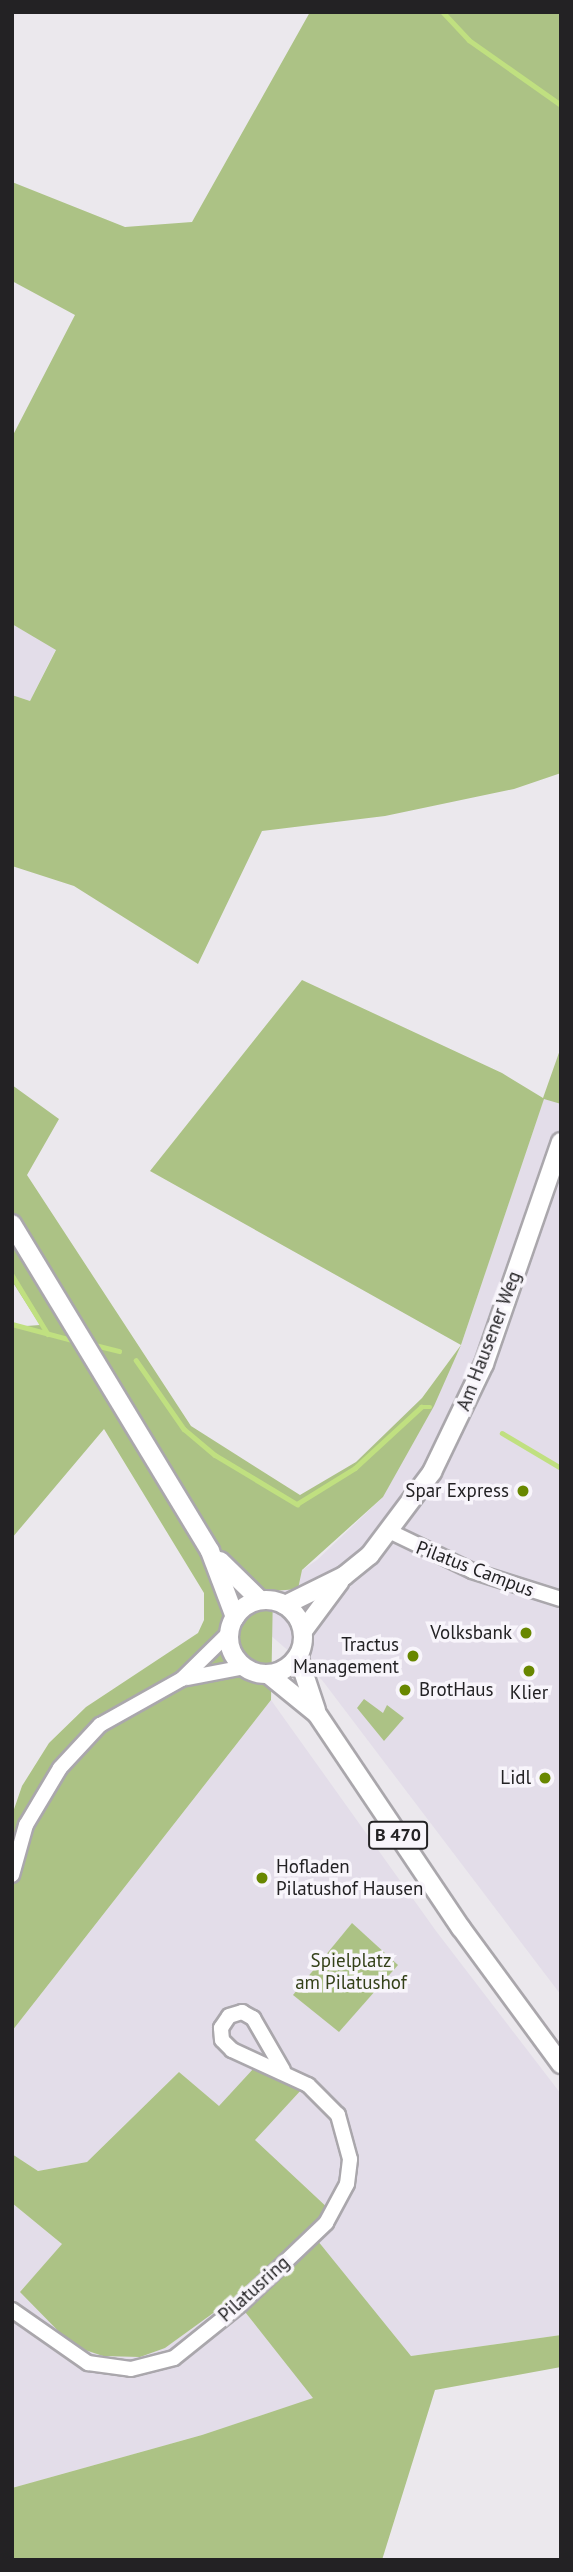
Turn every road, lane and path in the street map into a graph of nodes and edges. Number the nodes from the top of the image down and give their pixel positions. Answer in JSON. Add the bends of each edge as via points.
{"nodes":[{"id":1,"x":559,"y":1152,"type":"edge"},
{"id":2,"x":12,"y":1224,"type":"edge"},
{"id":3,"x":391,"y":1532,"type":"junction"},
{"id":4,"x":210,"y":1551,"type":"junction"},
{"id":5,"x":344,"y":1576,"type":"junction"},
{"id":6,"x":561,"y":1599,"type":"edge"},
{"id":7,"x":260,"y":1600,"type":"junction"},
{"id":8,"x":285,"y":1605,"type":"junction"},
{"id":9,"x":232,"y":1625,"type":"junction"},
{"id":10,"x":303,"y":1631,"type":"junction"},
{"id":11,"x":298,"y":1656,"type":"junction"},
{"id":12,"x":245,"y":1667,"type":"junction"},
{"id":13,"x":268,"y":1674,"type":"junction"},
{"id":14,"x":182,"y":1679,"type":"junction"},
{"id":15,"x":317,"y":1714,"type":"junction"},
{"id":16,"x":12,"y":1875,"type":"edge"},
{"id":17,"x":561,"y":2064,"type":"edge"},
{"id":18,"x":282,"y":2070,"type":"junction"},
{"id":19,"x":12,"y":2311,"type":"edge"}],
"edges":[{"from":1,"to":3,"type":"main road","name":"Am Hausener Weg","via":[[472,1395],[432,1472]]},
{"from":2,"to":4,"type":"main road"},
{"from":3,"to":5,"type":"main road","name":"Am Hausener Weg"},
{"from":3,"to":6,"type":"street","name":"Pilatus Campus","via":[[472,1571]]},
{"from":4,"to":7,"type":"main road"},
{"from":4,"to":9,"type":"main road"},
{"from":5,"to":8,"type":"main road"},
{"from":5,"to":10,"type":"main road"},
{"from":7,"to":8,"type":"main road"},
{"from":7,"to":9,"type":"main road"},
{"from":8,"to":10,"type":"main road"},
{"from":9,"to":12,"type":"main road","via":[[230,1646]]},
{"from":9,"to":14,"type":"street"},
{"from":10,"to":11,"type":"main road"},
{"from":11,"to":13,"type":"main road"},
{"from":11,"to":15,"type":"main road","number":"B 470"},
{"from":12,"to":13,"type":"main road"},
{"from":12,"to":14,"type":"street"},
{"from":13,"to":15,"type":"main road","number":"B 470"},
{"from":14,"to":16,"type":"street","via":[[100,1725],[60,1768],[26,1825]]},
{"from":15,"to":17,"type":"main road","number":"B 470","via":[[461,1928]]},
{"from":18,"to":18,"type":"street","name":"Pilatusring","via":[[253,2018],[242,2012],[229,2016],[220,2028],[222,2040],[232,2050]]},
{"from":18,"to":19,"type":"street","name":"Pilatusring","via":[[309,2085],[338,2115],[350,2159],[347,2185],[326,2223],[240,2305],[174,2358],[131,2369],[89,2363]]}]}
